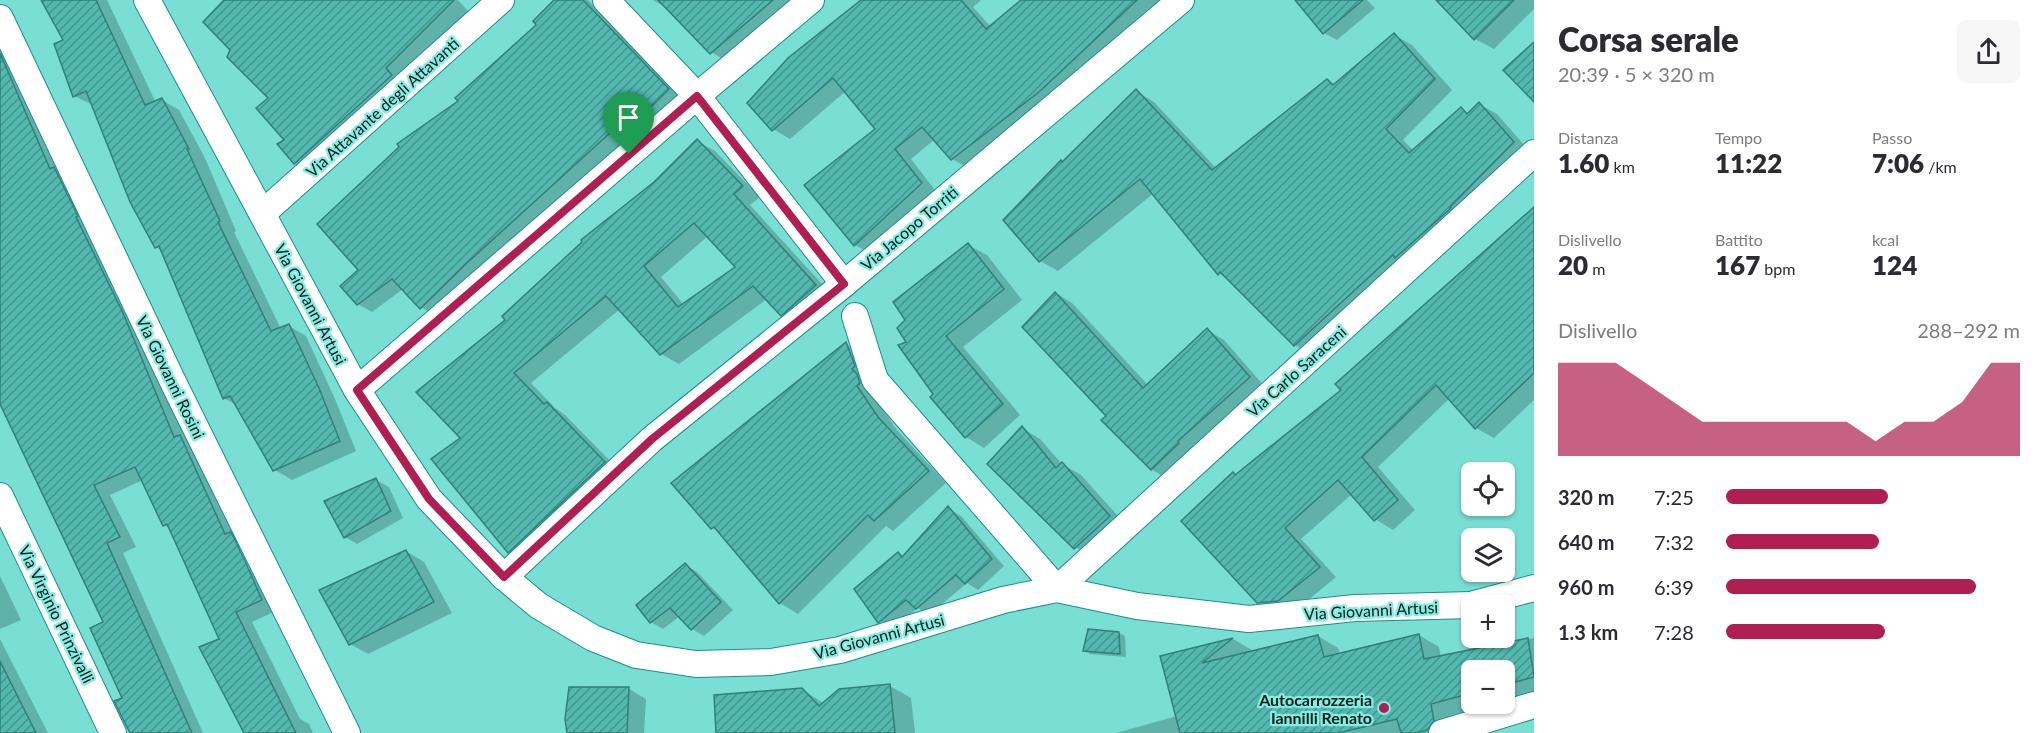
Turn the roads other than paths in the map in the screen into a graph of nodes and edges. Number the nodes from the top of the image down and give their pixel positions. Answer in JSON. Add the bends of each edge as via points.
{"nodes":[{"id":1,"x":501,"y":0,"type":"edge"},
{"id":2,"x":606,"y":0,"type":"edge"},
{"id":3,"x":811,"y":0,"type":"edge"},
{"id":4,"x":1181,"y":0,"type":"edge"},
{"id":5,"x":157,"y":5,"type":"edge"},
{"id":6,"x":0,"y":18,"type":"edge"},
{"id":7,"x":697,"y":96,"type":"junction"},
{"id":8,"x":1534,"y":153,"type":"edge"},
{"id":9,"x":263,"y":213,"type":"junction"},
{"id":10,"x":844,"y":284,"type":"junction"},
{"id":11,"x":855,"y":316,"type":"dead end"},
{"id":12,"x":357,"y":390,"type":"junction"},
{"id":13,"x":0,"y":496,"type":"edge"},
{"id":14,"x":504,"y":577,"type":"junction"},
{"id":15,"x":1534,"y":588,"type":"edge"},
{"id":16,"x":1057,"y":589,"type":"junction"},
{"id":17,"x":1512,"y":594,"type":"edge"},
{"id":18,"x":1461,"y":605,"type":"edge"},
{"id":19,"x":1534,"y":705,"type":"edge"},
{"id":20,"x":113,"y":733,"type":"edge"},
{"id":21,"x":347,"y":733,"type":"edge"},
{"id":22,"x":1442,"y":733,"type":"edge"}],
"edges":[{"from":1,"to":9,"type":"street","name":"Via Attavante degli Attavanti"},
{"from":2,"to":7,"type":"street"},
{"from":3,"to":7,"type":"street"},
{"from":4,"to":10,"type":"street","name":"Via Jacopo Torriti"},
{"from":5,"to":9,"type":"street","name":"Via Giovanni Artusi"},
{"from":6,"to":21,"type":"street","name":"Via Giovanni Rosini","via":[[174,384]]},
{"from":7,"to":10,"type":"street"},
{"from":7,"to":12,"type":"street"},
{"from":8,"to":16,"type":"street","name":"Via Carlo Saraceni"},
{"from":9,"to":12,"type":"street","name":"Via Giovanni Artusi"},
{"from":10,"to":14,"type":"street","name":"Via Jacopo Torriti","via":[[652,439]]},
{"from":11,"to":16,"type":"street","via":[[875,380]]},
{"from":12,"to":14,"type":"street","name":"Via Giovanni Artusi","via":[[429,499]]},
{"from":13,"to":20,"type":"street","name":"Via Virginio Prinzivalli"},
{"from":14,"to":16,"type":"street","name":"Via Giovanni Artusi","via":[[539,606],[593,638],[636,655],[696,664],[771,662],[840,650],[1003,600]]},
{"from":15,"to":17,"type":"street","name":"Via Giovanni Artusi"},
{"from":16,"to":18,"type":"street","name":"Via Giovanni Artusi","via":[[1137,606],[1249,619],[1355,608]]},
{"from":19,"to":22,"type":"street"}]}
